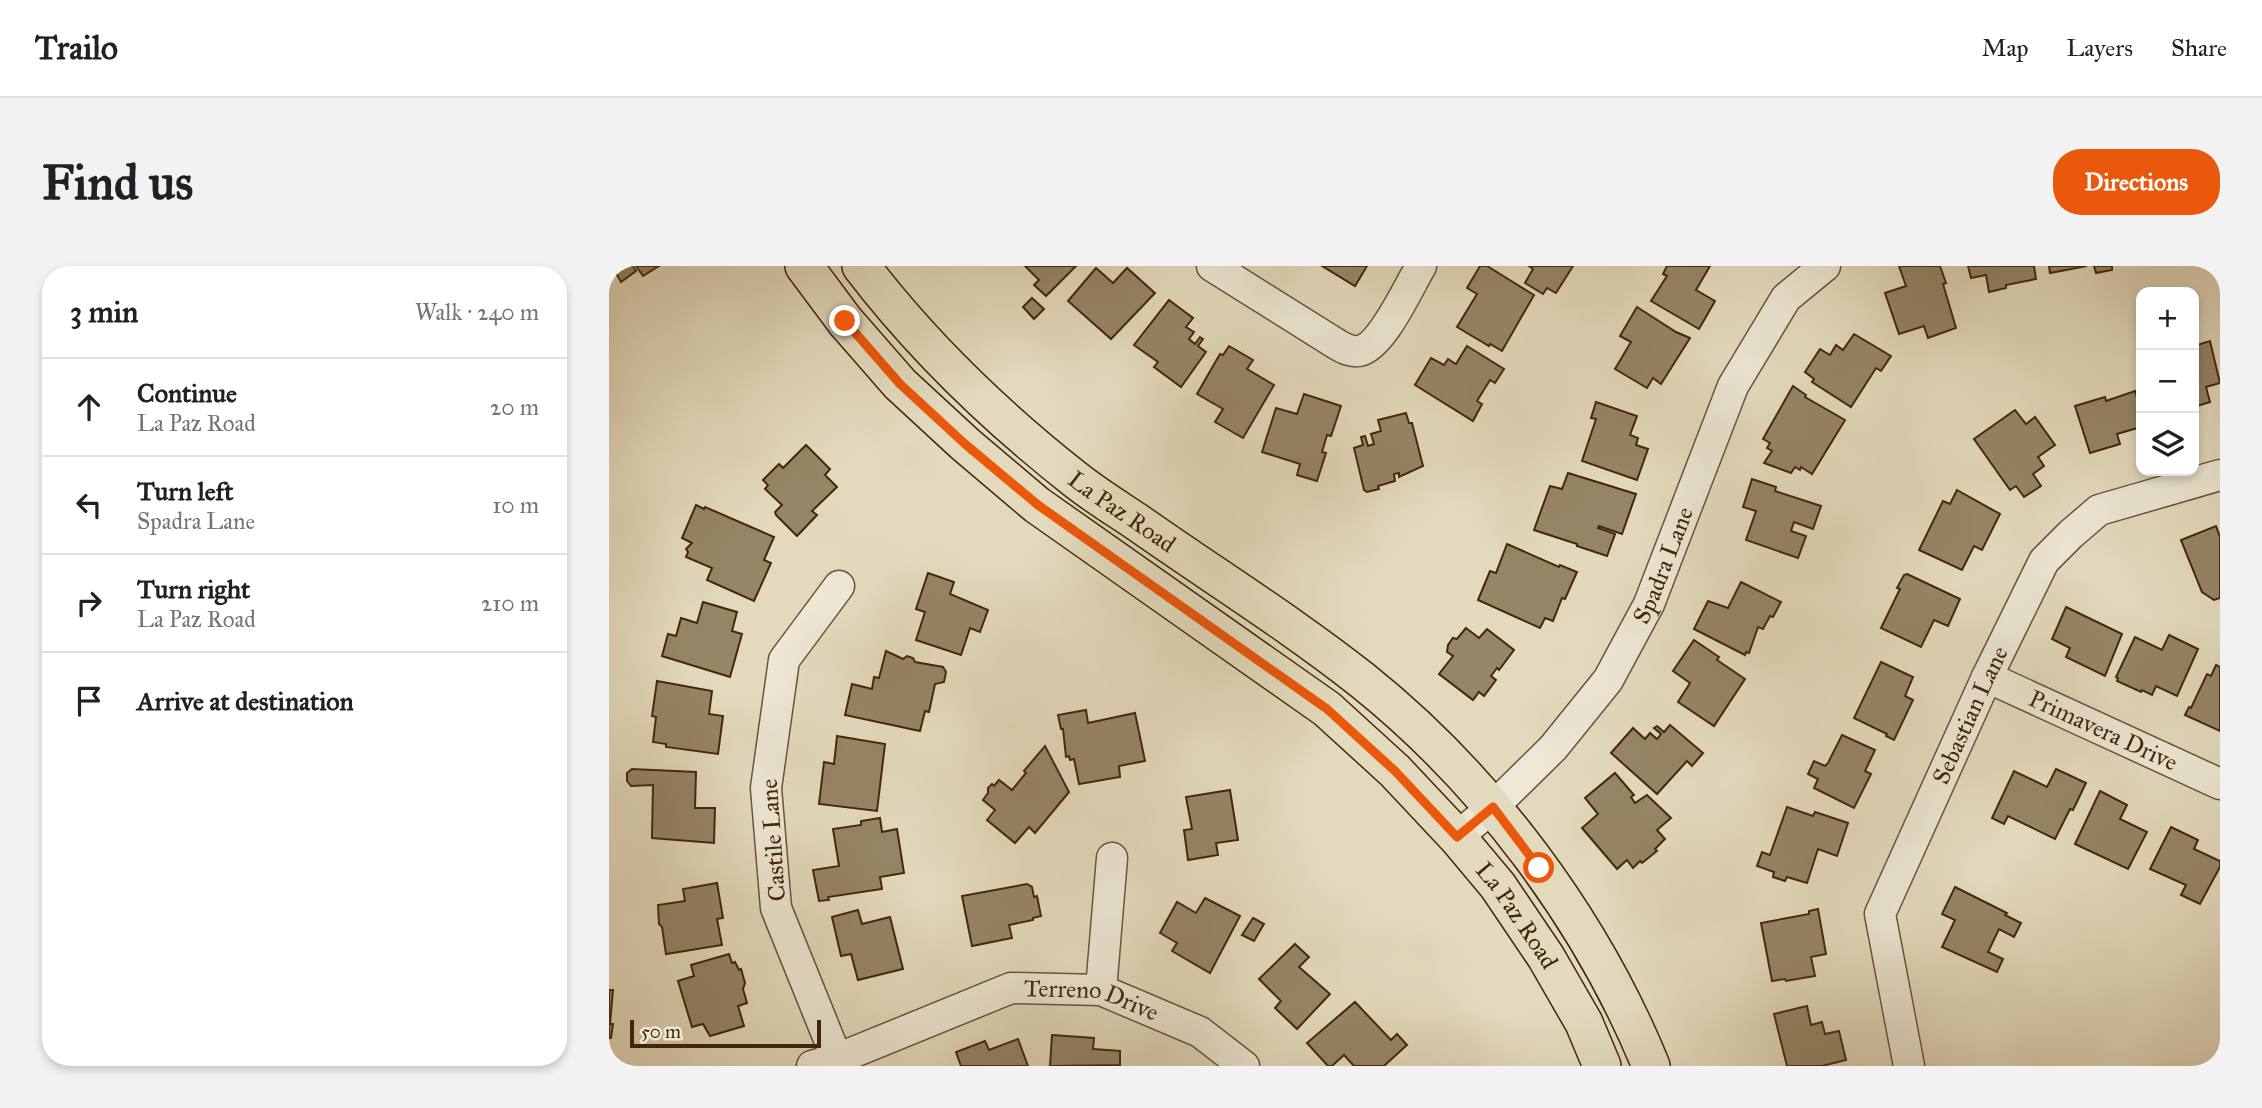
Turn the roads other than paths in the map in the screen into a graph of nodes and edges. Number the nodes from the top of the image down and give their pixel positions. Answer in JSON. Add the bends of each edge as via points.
{"nodes":[{"id":1,"x":804,"y":266,"type":"edge"},
{"id":2,"x":861,"y":266,"type":"edge"},
{"id":3,"x":1212,"y":266,"type":"edge"},
{"id":4,"x":1421,"y":266,"type":"edge"},
{"id":5,"x":1825,"y":266,"type":"edge"},
{"id":6,"x":2220,"y":475,"type":"edge"},
{"id":7,"x":839,"y":586,"type":"dead end"},
{"id":8,"x":1987,"y":677,"type":"junction"},
{"id":9,"x":2220,"y":784,"type":"edge"},
{"id":10,"x":1493,"y":807,"type":"junction"},
{"id":11,"x":1457,"y":837,"type":"junction"},
{"id":12,"x":1112,"y":858,"type":"dead end"},
{"id":13,"x":1101,"y":990,"type":"junction"},
{"id":14,"x":825,"y":1062,"type":"edge"},
{"id":15,"x":1244,"y":1066,"type":"edge"},
{"id":16,"x":1602,"y":1066,"type":"edge"},
{"id":17,"x":1651,"y":1066,"type":"edge"},
{"id":18,"x":1909,"y":1066,"type":"edge"}],
"edges":[{"from":1,"to":11,"type":"main road","name":"La Paz Road","via":[[900,384],[965,444],[1038,505],[1327,709],[1395,771]]},
{"from":2,"to":10,"type":"main road","name":"La Paz Road","via":[[944,362],[1007,422],[1077,481],[1363,681]]},
{"from":3,"to":4,"type":"street","via":[[1348,351],[1361,351],[1384,330]]},
{"from":5,"to":10,"type":"street","name":"Spadra Lane","via":[[1786,298],[1733,386],[1649,604],[1608,680],[1553,748]]},
{"from":6,"to":8,"type":"street","name":"Sebastian Lane","via":[[2099,510],[2071,534],[2044,561]]},
{"from":7,"to":14,"type":"street","name":"Castile Lane","via":[[784,660],[765,788],[776,908]]},
{"from":8,"to":9,"type":"street","name":"Primavera Drive"},
{"from":8,"to":18,"type":"street","name":"Sebastian Lane","via":[[1880,915]]},
{"from":10,"to":11,"type":"street","name":"Spadra Lane"},
{"from":10,"to":17,"type":"main road","name":"La Paz Road","via":[[1588,940],[1632,1018]]},
{"from":11,"to":16,"type":"main road","name":"La Paz Road","via":[[1498,886],[1546,957],[1584,1023]]},
{"from":12,"to":13,"type":"street"},
{"from":13,"to":14,"type":"street","name":"Terreno Drive","via":[[1011,988]]},
{"from":13,"to":15,"type":"street","name":"Terreno Drive","via":[[1200,1032]]}]}
